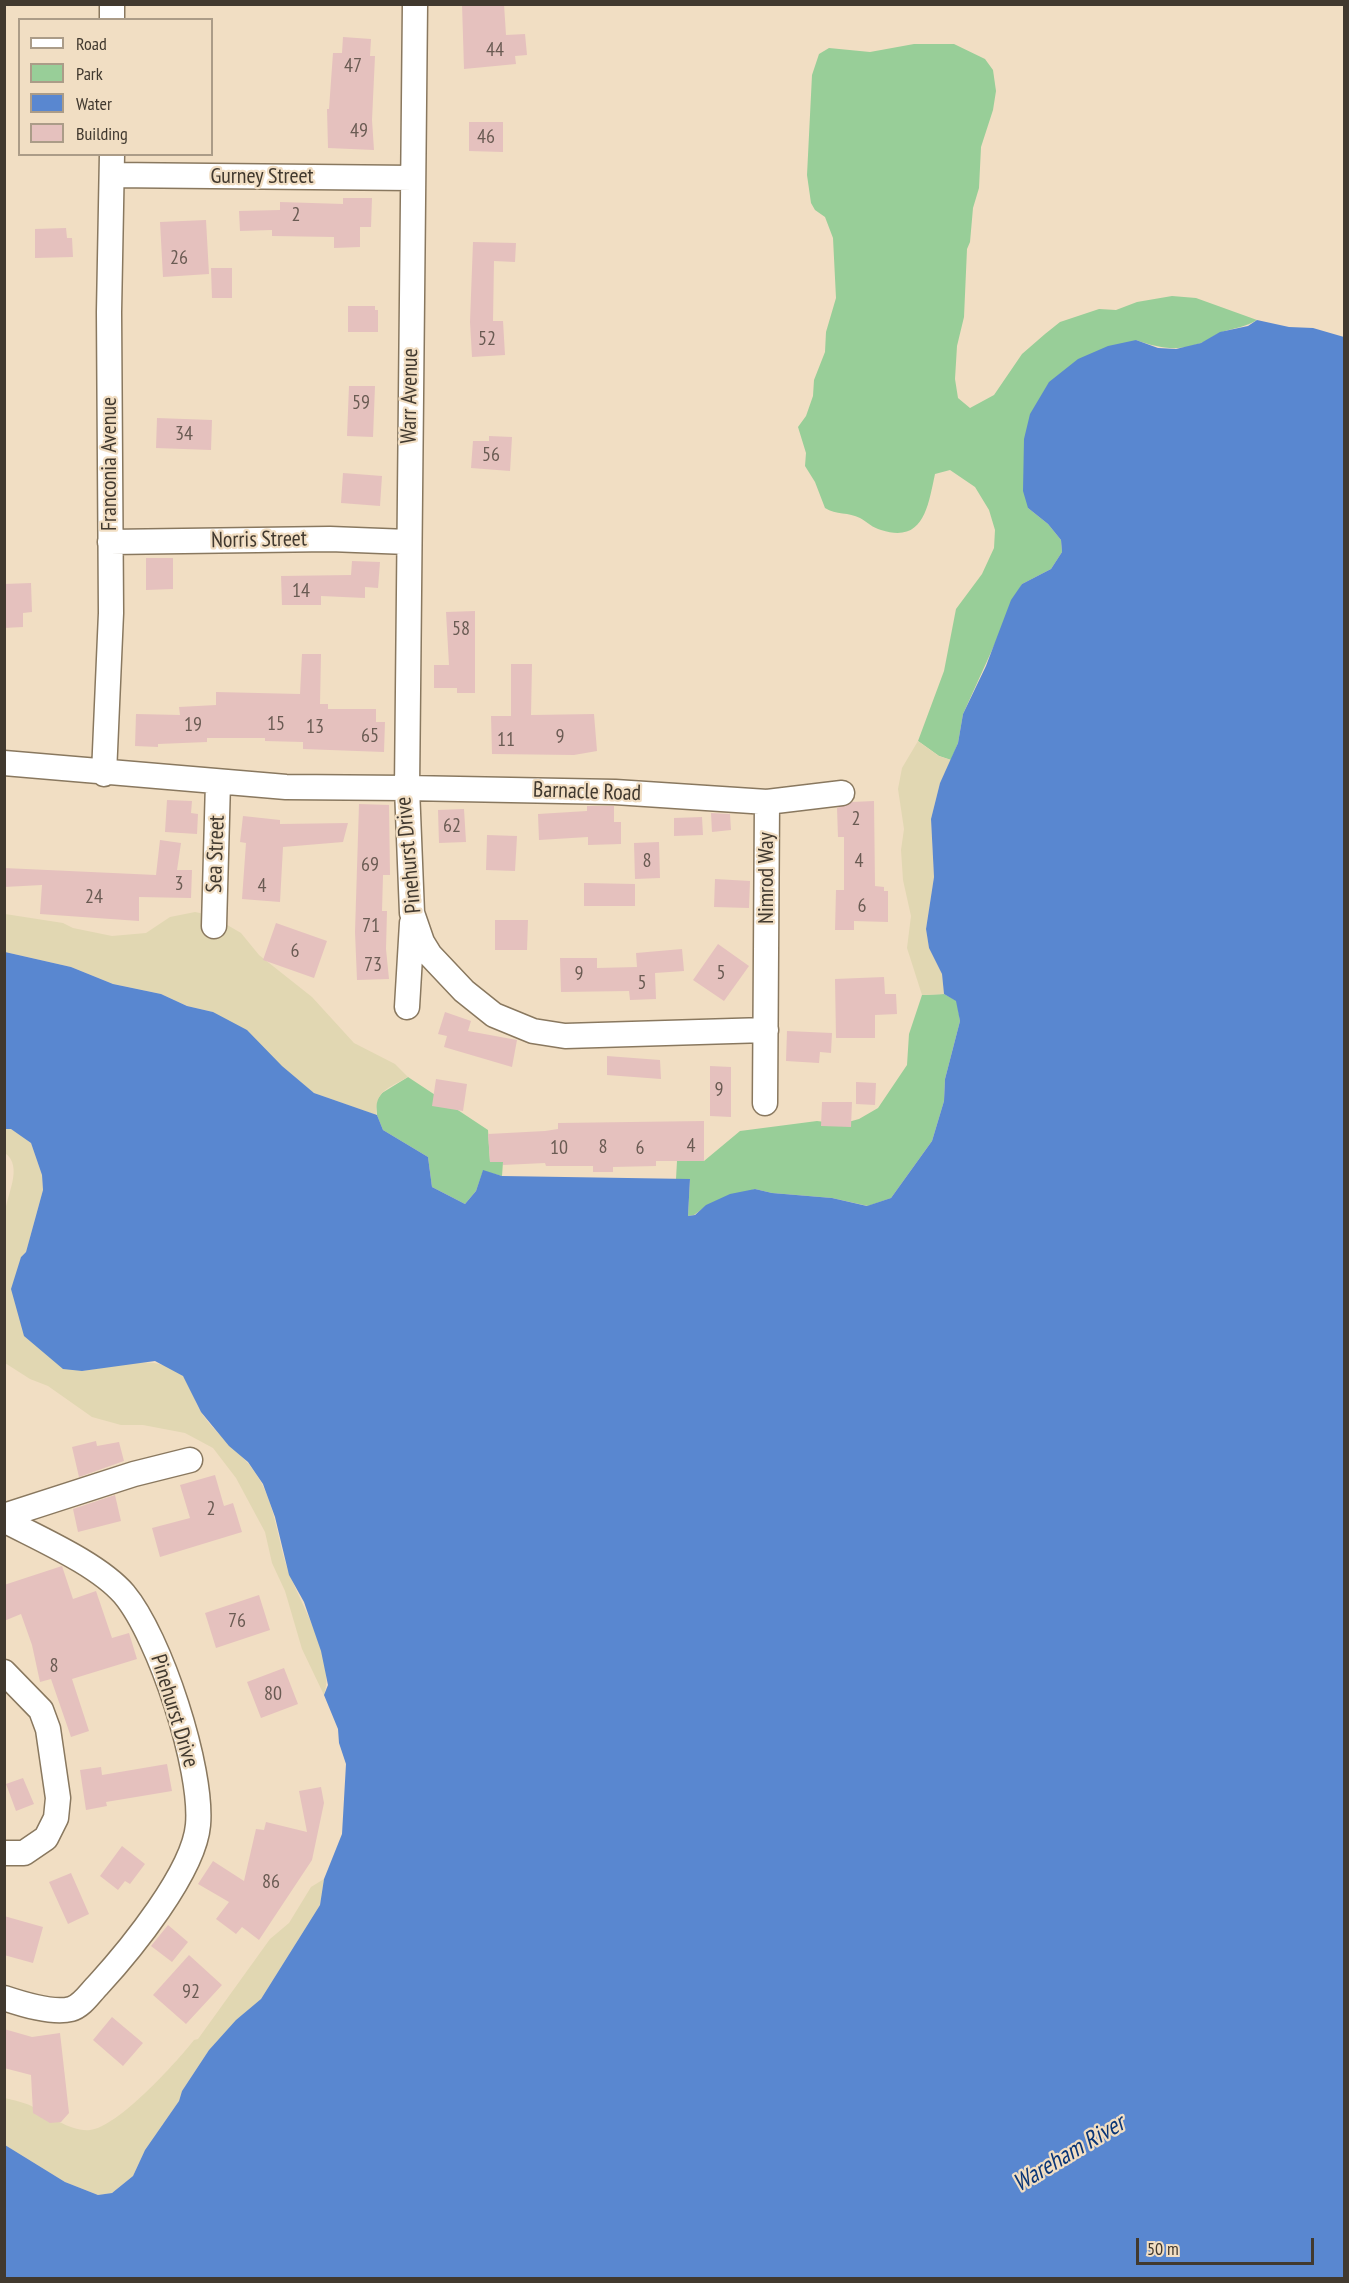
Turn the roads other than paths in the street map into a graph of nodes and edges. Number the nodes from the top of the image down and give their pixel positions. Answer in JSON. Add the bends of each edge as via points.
{"nodes":[{"id":1,"x":415,"y":4,"type":"edge"},
{"id":2,"x":112,"y":165,"type":"edge"},
{"id":3,"x":413,"y":178,"type":"junction"},
{"id":4,"x":110,"y":542,"type":"junction"},
{"id":5,"x":408,"y":542,"type":"junction"},
{"id":6,"x":4,"y":763,"type":"edge"},
{"id":7,"x":104,"y":774,"type":"junction"},
{"id":8,"x":218,"y":782,"type":"junction"},
{"id":9,"x":407,"y":788,"type":"junction"},
{"id":10,"x":842,"y":793,"type":"dead end"},
{"id":11,"x":767,"y":802,"type":"junction"},
{"id":12,"x":412,"y":913,"type":"junction"},
{"id":13,"x":214,"y":926,"type":"dead end"},
{"id":14,"x":408,"y":1007,"type":"dead end"},
{"id":15,"x":766,"y":1030,"type":"junction"},
{"id":16,"x":765,"y":1103,"type":"dead end"},
{"id":17,"x":190,"y":1460,"type":"dead end"},
{"id":18,"x":4,"y":1518,"type":"edge"},
{"id":19,"x":4,"y":1672,"type":"edge"},
{"id":20,"x":4,"y":1853,"type":"edge"},
{"id":21,"x":4,"y":1998,"type":"edge"}],
"edges":[{"from":1,"to":3,"type":"street","name":"Warr Avenue"},
{"from":2,"to":3,"type":"street","name":"Gurney Street"},
{"from":2,"to":4,"type":"street","name":"Franconia Avenue"},
{"from":3,"to":5,"type":"street","name":"Warr Avenue"},
{"from":4,"to":5,"type":"street","name":"Norris Street"},
{"from":4,"to":7,"type":"street","name":"Franconia Avenue"},
{"from":5,"to":9,"type":"street","name":"Warr Avenue"},
{"from":6,"to":7,"type":"street","name":"Pinehurst Drive"},
{"from":7,"to":8,"type":"street","name":"Pinehurst Drive"},
{"from":8,"to":9,"type":"street","name":"Pinehurst Drive","via":[[286,788]]},
{"from":8,"to":13,"type":"street","name":"Sea Street"},
{"from":9,"to":11,"type":"street","name":"Barnacle Road","via":[[615,792]]},
{"from":9,"to":12,"type":"street","name":"Pinehurst Drive"},
{"from":10,"to":11,"type":"street","name":"Nimrod Way"},
{"from":11,"to":15,"type":"street","name":"Nimrod Way"},
{"from":12,"to":14,"type":"street"},
{"from":12,"to":15,"type":"street","name":"Pinehurst Drive","via":[[430,955],[464,991],[494,1015],[526,1029],[565,1036]]},
{"from":15,"to":16,"type":"street","name":"Nimrod Way"},
{"from":17,"to":18,"type":"street","via":[[134,1474]]},
{"from":18,"to":21,"type":"street","name":"Pinehurst Drive","via":[[116,1586],[137,1612],[186,1736],[195,1778],[198,1823],[191,1852],[166,1895],[116,1965],[79,2005],[65,2010]]},
{"from":19,"to":20,"type":"street","via":[[41,1710],[48,1729],[58,1798],[56,1818],[46,1838],[24,1853]]}]}
